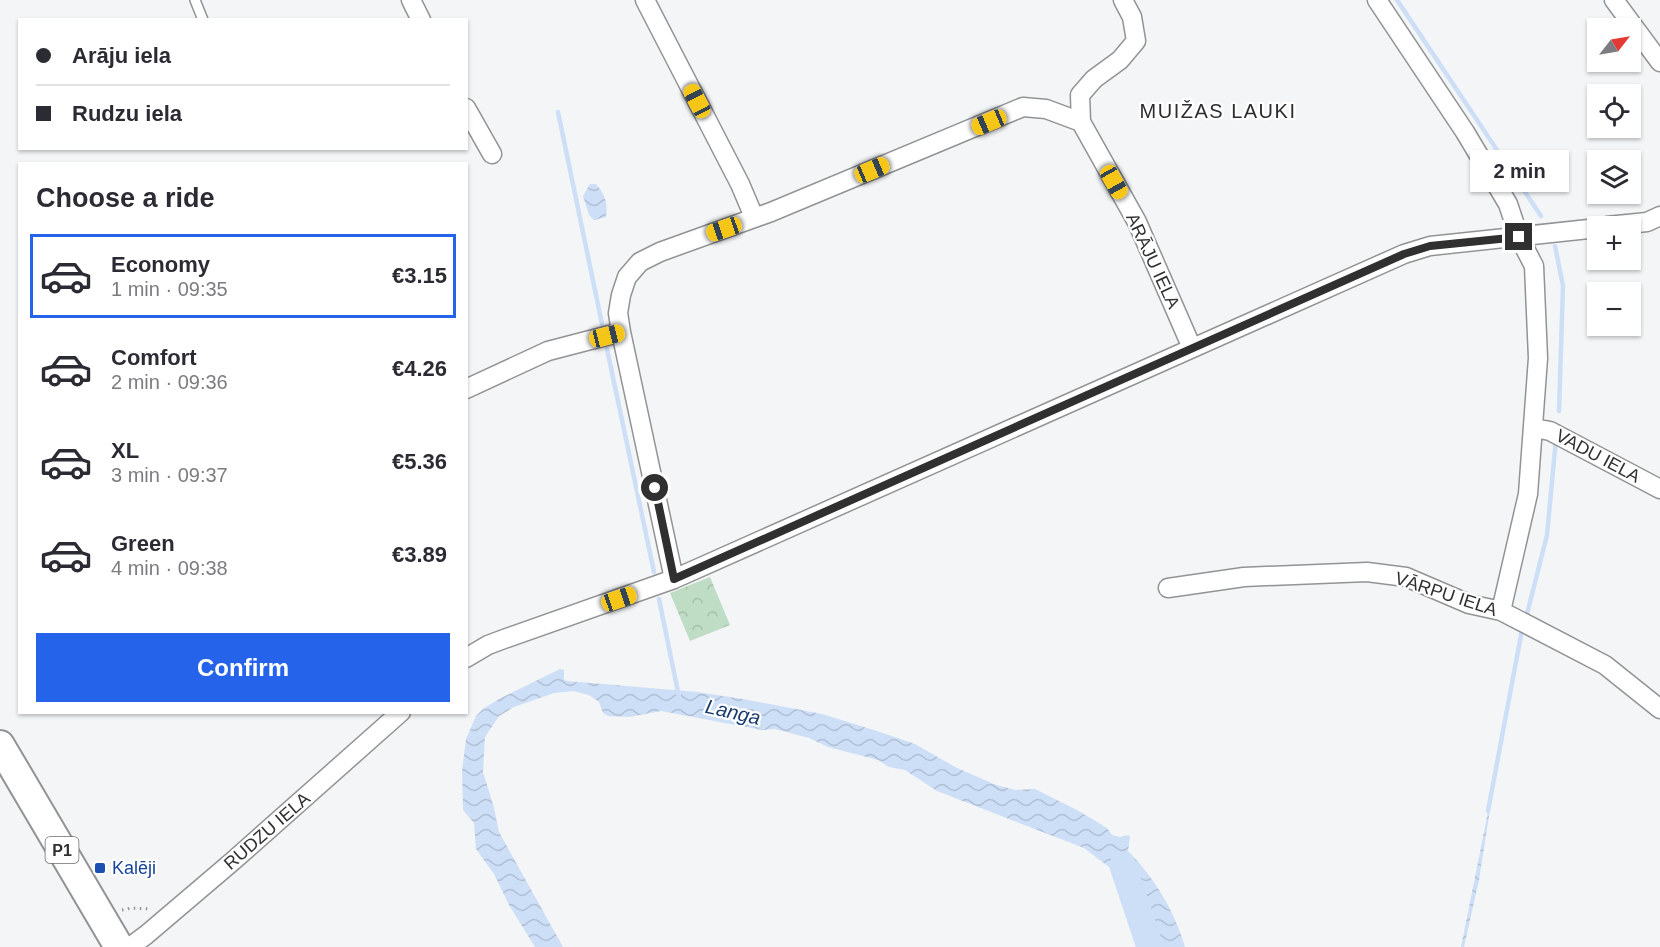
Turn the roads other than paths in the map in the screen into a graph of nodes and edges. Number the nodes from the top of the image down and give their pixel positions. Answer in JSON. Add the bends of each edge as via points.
{"nodes":[{"id":1,"x":195,"y":0,"type":"edge"},
{"id":2,"x":411,"y":0,"type":"edge"},
{"id":3,"x":645,"y":0,"type":"edge"},
{"id":4,"x":1123,"y":0,"type":"edge"},
{"id":5,"x":1377,"y":0,"type":"edge"},
{"id":6,"x":1614,"y":0,"type":"edge"},
{"id":7,"x":202,"y":18,"type":"edge"},
{"id":8,"x":420,"y":18,"type":"edge"},
{"id":9,"x":1660,"y":62,"type":"edge"},
{"id":10,"x":468,"y":112,"type":"edge"},
{"id":11,"x":1081,"y":122,"type":"junction"},
{"id":12,"x":492,"y":154,"type":"dead end"},
{"id":13,"x":1660,"y":216,"type":"edge"},
{"id":14,"x":754,"y":217,"type":"junction"},
{"id":15,"x":1641,"y":223,"type":"edge"},
{"id":16,"x":1587,"y":229,"type":"edge"},
{"id":17,"x":1519,"y":237,"type":"junction"},
{"id":18,"x":621,"y":332,"type":"junction"},
{"id":19,"x":1192,"y":348,"type":"junction"},
{"id":20,"x":468,"y":388,"type":"edge"},
{"id":21,"x":1534,"y":428,"type":"junction"},
{"id":22,"x":1660,"y":489,"type":"edge"},
{"id":23,"x":674,"y":579,"type":"junction"},
{"id":24,"x":1168,"y":588,"type":"dead end"},
{"id":25,"x":1501,"y":610,"type":"junction"},
{"id":26,"x":468,"y":657,"type":"edge"},
{"id":27,"x":1660,"y":709,"type":"edge"},
{"id":28,"x":398,"y":714,"type":"edge"},
{"id":29,"x":0,"y":745,"type":"edge"},
{"id":30,"x":119,"y":947,"type":"edge"},
{"id":31,"x":130,"y":947,"type":"edge"}],
"edges":[{"from":1,"to":7,"type":"lane"},
{"from":2,"to":8,"type":"street"},
{"from":3,"to":14,"type":"street"},
{"from":4,"to":11,"type":"street","via":[[1132,17],[1136,41],[1080,95]]},
{"from":5,"to":17,"type":"street","via":[[1465,132],[1508,204]]},
{"from":6,"to":9,"type":"street"},
{"from":10,"to":12,"type":"street"},
{"from":11,"to":14,"type":"street","via":[[1046,109],[1023,107]]},
{"from":11,"to":19,"type":"street","name":"ARĀJU IELA","via":[[1137,222]]},
{"from":13,"to":15,"type":"street"},
{"from":14,"to":18,"type":"street","via":[[640,262],[627,277],[621,295]]},
{"from":16,"to":17,"type":"street"},
{"from":17,"to":19,"type":"street","via":[[1430,246],[1404,254]]},
{"from":17,"to":21,"type":"street","via":[[1534,266],[1538,358]]},
{"from":18,"to":20,"type":"street","via":[[548,351]]},
{"from":18,"to":23,"type":"street"},
{"from":19,"to":23,"type":"street"},
{"from":21,"to":22,"type":"street","name":"VADU IELA","via":[[1550,431]]},
{"from":21,"to":25,"type":"street","via":[[1528,494]]},
{"from":23,"to":26,"type":"street","via":[[488,645]]},
{"from":24,"to":25,"type":"street","name":"VĀRPU IELA","via":[[1244,577],[1367,572],[1406,577],[1469,604]]},
{"from":25,"to":27,"type":"street","name":"VĀRPU IELA","via":[[1605,664]]},
{"from":28,"to":31,"type":"street","name":"RUDZU IELA"},
{"from":29,"to":30,"type":"main road","number":"P1"}]}
